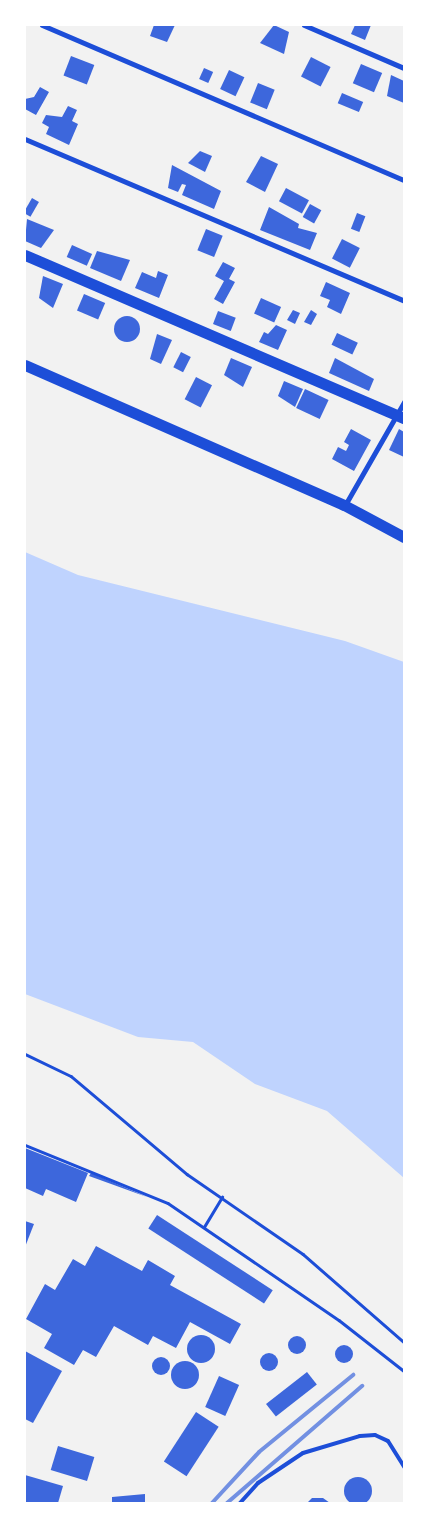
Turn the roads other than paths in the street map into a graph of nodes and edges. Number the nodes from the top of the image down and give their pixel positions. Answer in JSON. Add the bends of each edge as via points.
{"nodes":[{"id":1,"x":42,"y":25,"type":"edge"},
{"id":2,"x":304,"y":25,"type":"edge"},
{"id":3,"x":404,"y":68,"type":"edge"},
{"id":4,"x":25,"y":138,"type":"edge"},
{"id":5,"x":404,"y":180,"type":"edge"},
{"id":6,"x":25,"y":255,"type":"edge"},
{"id":7,"x":404,"y":301,"type":"edge"},
{"id":8,"x":25,"y":365,"type":"edge"},
{"id":9,"x":404,"y":402,"type":"edge"},
{"id":10,"x":400,"y":416,"type":"edge"},
{"id":11,"x":344,"y":505,"type":"junction"},
{"id":12,"x":404,"y":537,"type":"edge"},
{"id":13,"x":404,"y":1467,"type":"edge"},
{"id":14,"x":240,"y":1503,"type":"edge"}],
"edges":[{"from":1,"to":5,"type":"street"},
{"from":2,"to":3,"type":"street"},
{"from":4,"to":7,"type":"street"},
{"from":6,"to":10,"type":"main road"},
{"from":8,"to":11,"type":"main road"},
{"from":9,"to":10,"type":"street"},
{"from":10,"to":11,"type":"street"},
{"from":11,"to":12,"type":"main road"},
{"from":13,"to":14,"type":"lane","via":[[388,1441],[375,1435],[360,1436],[303,1453],[258,1483]]}]}
